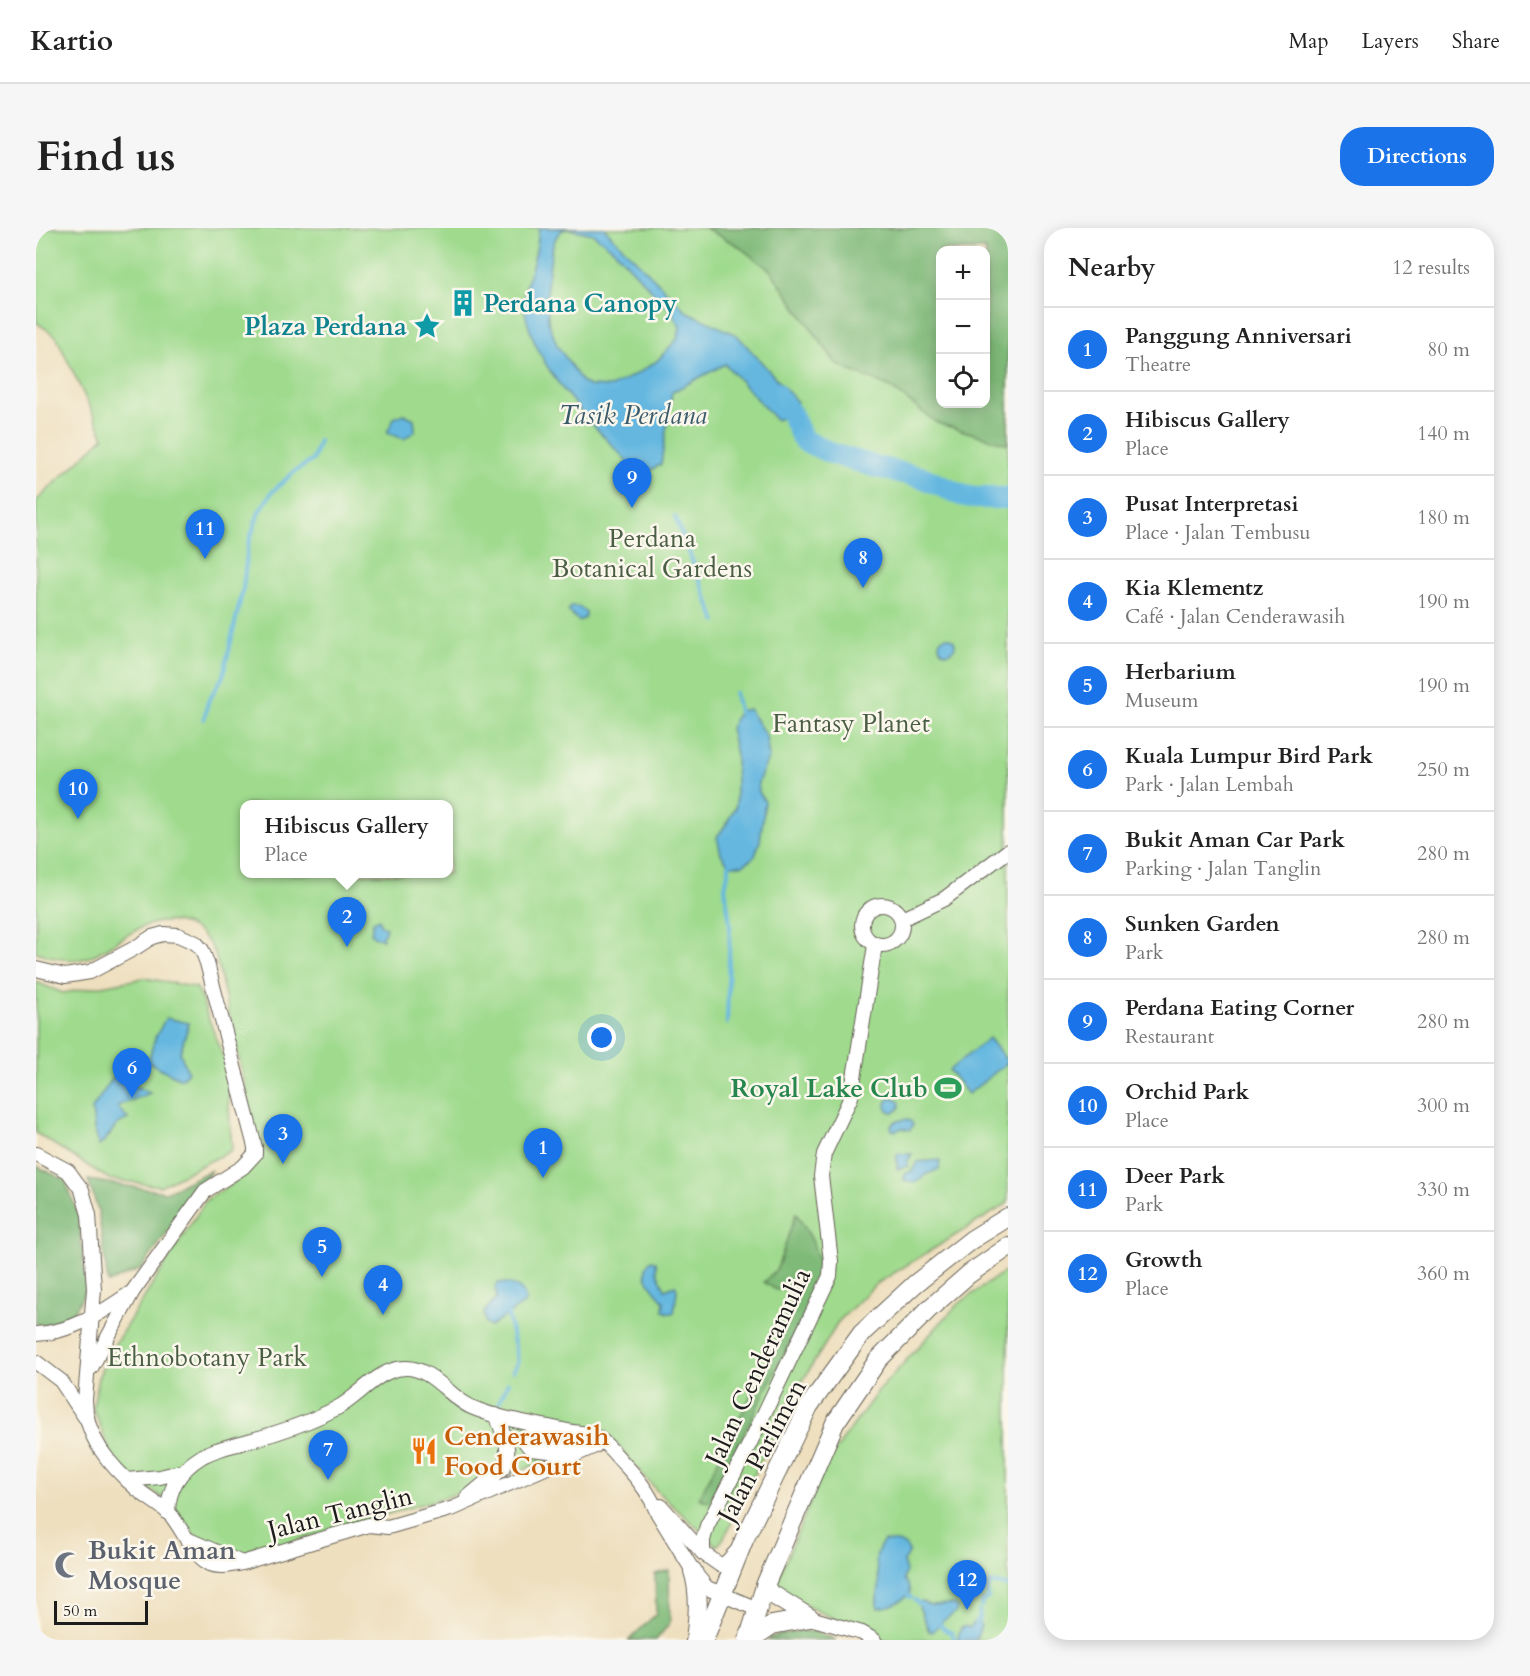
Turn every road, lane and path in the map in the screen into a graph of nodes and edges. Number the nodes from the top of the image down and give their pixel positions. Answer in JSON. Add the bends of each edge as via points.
{"nodes":[{"id":1,"x":1008,"y":851,"type":"edge"},
{"id":2,"x":902,"y":920,"type":"junction"},
{"id":3,"x":875,"y":945,"type":"junction"},
{"id":4,"x":36,"y":969,"type":"edge"},
{"id":5,"x":36,"y":1154,"type":"edge"},
{"id":6,"x":1008,"y":1217,"type":"edge"},
{"id":7,"x":1008,"y":1247,"type":"edge"},
{"id":8,"x":133,"y":1291,"type":"junction"},
{"id":9,"x":92,"y":1318,"type":"junction"},
{"id":10,"x":36,"y":1334,"type":"edge"},
{"id":11,"x":36,"y":1362,"type":"edge"},
{"id":12,"x":87,"y":1376,"type":"junction"},
{"id":13,"x":495,"y":1415,"type":"junction"},
{"id":14,"x":85,"y":1417,"type":"junction"},
{"id":15,"x":547,"y":1426,"type":"junction"},
{"id":16,"x":601,"y":1446,"type":"junction"},
{"id":17,"x":184,"y":1471,"type":"junction"},
{"id":18,"x":127,"y":1480,"type":"junction"},
{"id":19,"x":654,"y":1503,"type":"junction"},
{"id":20,"x":454,"y":1508,"type":"junction"},
{"id":21,"x":168,"y":1513,"type":"junction"},
{"id":22,"x":707,"y":1526,"type":"junction"},
{"id":23,"x":681,"y":1528,"type":"junction"},
{"id":24,"x":744,"y":1540,"type":"junction"},
{"id":25,"x":703,"y":1553,"type":"junction"},
{"id":26,"x":693,"y":1571,"type":"junction"},
{"id":27,"x":765,"y":1586,"type":"junction"},
{"id":28,"x":722,"y":1595,"type":"junction"},
{"id":29,"x":757,"y":1609,"type":"junction"},
{"id":30,"x":810,"y":1618,"type":"junction"},
{"id":31,"x":695,"y":1640,"type":"edge"},
{"id":32,"x":704,"y":1640,"type":"edge"},
{"id":33,"x":749,"y":1640,"type":"edge"},
{"id":34,"x":873,"y":1640,"type":"edge"}],
"edges":[{"from":1,"to":2,"type":"street","via":[[944,899]]},
{"from":2,"to":3,"type":"street","via":[[899,937],[884,946]]},
{"from":2,"to":3,"type":"street","via":[[888,906],[876,906],[866,912],[861,928]]},
{"from":3,"to":22,"type":"street","name":"Jalan Cenderamulia","via":[[850,1096],[824,1154],[821,1176],[830,1276]]},
{"from":4,"to":8,"type":"street","via":[[65,976],[90,972],[163,934],[196,943],[207,963],[255,1154],[243,1167],[205,1191]]},
{"from":5,"to":9,"type":"street","name":"Jalan Tanglin","via":[[68,1171],[82,1190],[89,1215]]},
{"from":6,"to":24,"type":"street","name":"Jalan Parlimen","via":[[915,1284],[862,1333],[809,1406]]},
{"from":7,"to":27,"type":"street","name":"Jalan Parlimen","via":[[969,1274],[878,1360],[835,1423]]},
{"from":8,"to":9,"type":"street"},
{"from":8,"to":12,"type":"street"},
{"from":9,"to":10,"type":"street","via":[[58,1331]]},
{"from":9,"to":12,"type":"street","name":"Jalan Tanglin"},
{"from":11,"to":14,"type":"street","via":[[61,1381]]},
{"from":12,"to":14,"type":"street","name":"Jalan Tanglin"},
{"from":13,"to":15,"type":"street"},
{"from":13,"to":17,"type":"street","via":[[470,1407],[421,1370],[392,1370],[323,1415],[202,1456]]},
{"from":13,"to":20,"type":"street","name":"Jalan Tanglin","via":[[508,1447],[506,1462]]},
{"from":14,"to":18,"type":"street","name":"Jalan Tanglin","via":[[104,1456]]},
{"from":15,"to":16,"type":"street","via":[[597,1437]]},
{"from":15,"to":16,"type":"street","via":[[528,1437],[526,1443],[531,1449]]},
{"from":16,"to":19,"type":"street","via":[[632,1472]]},
{"from":16,"to":20,"type":"street","name":"Jalan Tanglin"},
{"from":17,"to":18,"type":"street"},
{"from":17,"to":21,"type":"street","via":[[171,1491]]},
{"from":18,"to":21,"type":"street","name":"Jalan Tanglin"},
{"from":19,"to":23,"type":"street"},
{"from":19,"to":26,"type":"street"},
{"from":20,"to":21,"type":"street","name":"Jalan Tanglin","via":[[388,1527],[369,1525],[224,1566],[210,1564],[196,1554]]},
{"from":22,"to":23,"type":"street"},
{"from":22,"to":25,"type":"street","name":"Jalan Cenderamulia"},
{"from":23,"to":25,"type":"street"},
{"from":24,"to":25,"type":"street","via":[[735,1554],[720,1565]]},
{"from":24,"to":28,"type":"street","name":"Jalan Parlimen"},
{"from":26,"to":28,"type":"street","via":[[707,1588]]},
{"from":26,"to":31,"type":"street","via":[[698,1620]]},
{"from":27,"to":29,"type":"street","name":"Jalan Parlimen"},
{"from":27,"to":30,"type":"street"},
{"from":28,"to":29,"type":"street"},
{"from":28,"to":32,"type":"street","name":"Jalan Parlimen"},
{"from":29,"to":33,"type":"street","name":"Jalan Parlimen"},
{"from":30,"to":33,"type":"street","via":[[772,1625]]},
{"from":30,"to":34,"type":"street"}]}
